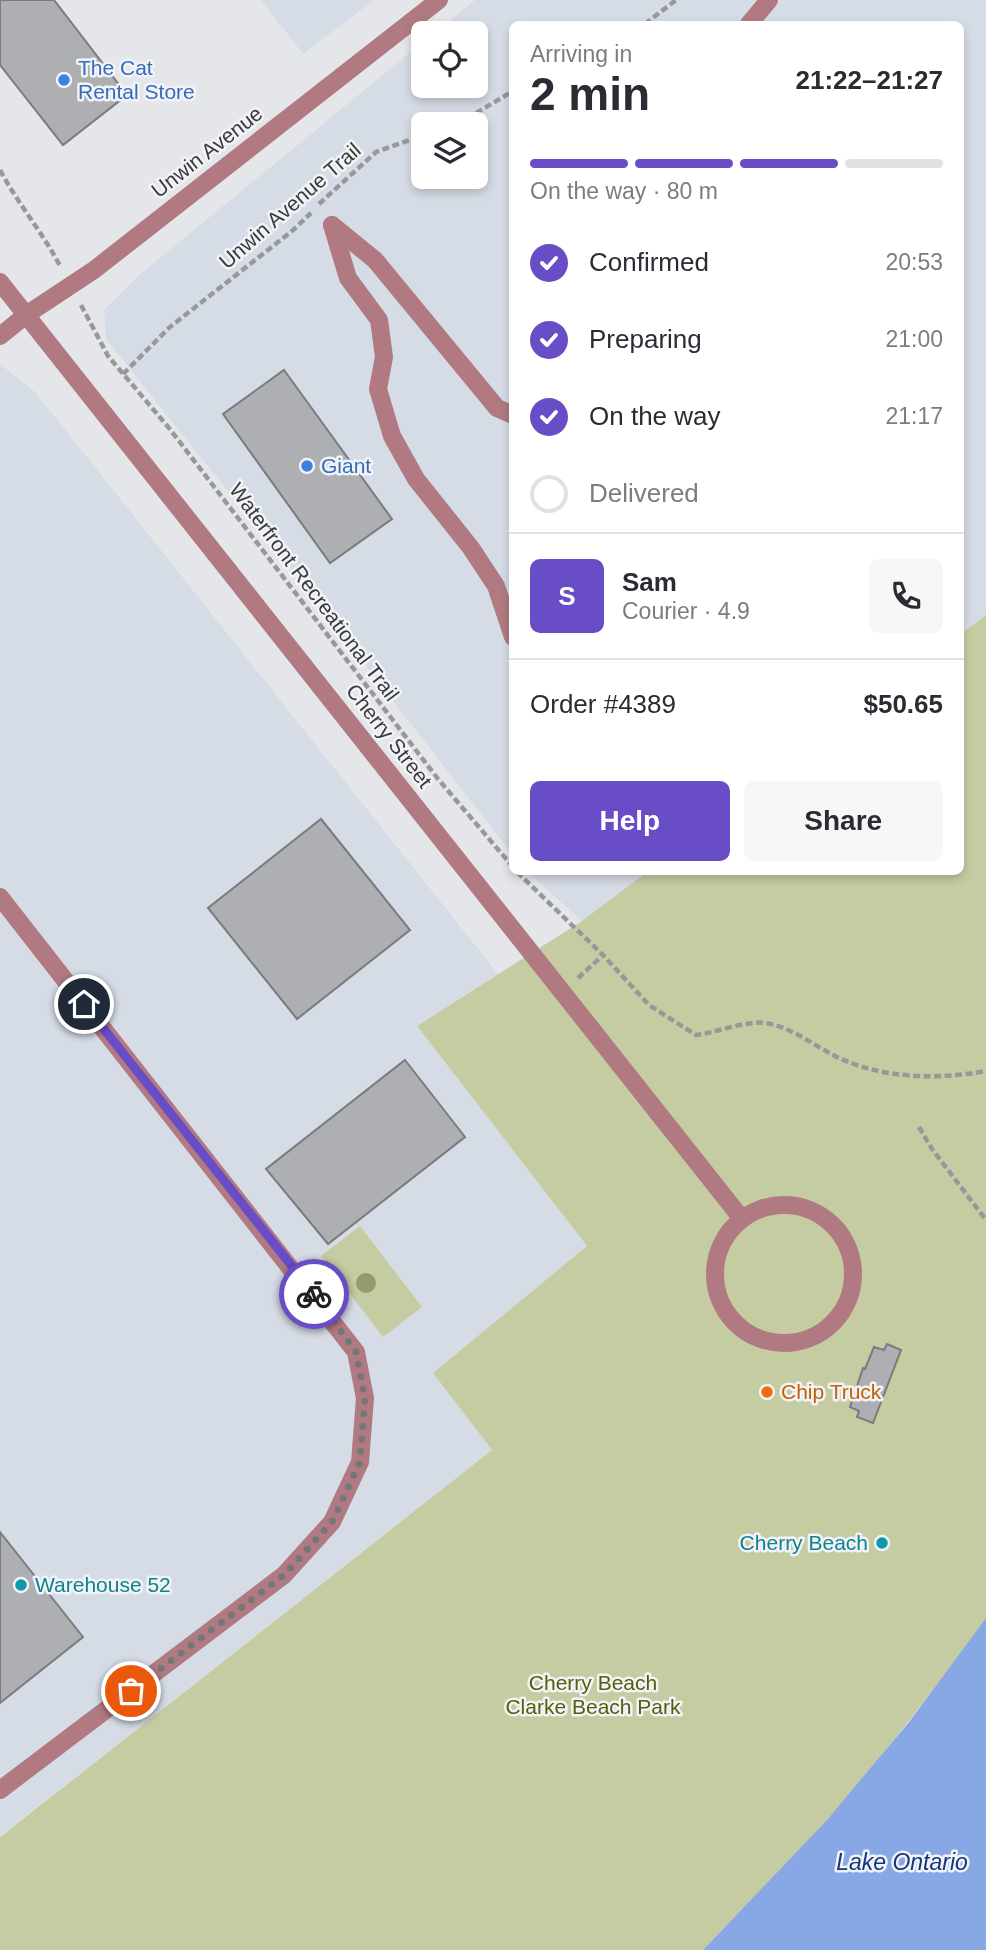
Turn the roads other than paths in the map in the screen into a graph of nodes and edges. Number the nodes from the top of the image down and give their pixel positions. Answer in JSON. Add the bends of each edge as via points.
{"nodes":[{"id":1,"x":439,"y":0,"type":"edge"},
{"id":2,"x":769,"y":0,"type":"edge"},
{"id":3,"x":752,"y":21,"type":"edge"},
{"id":4,"x":0,"y":282,"type":"edge"},
{"id":5,"x":26,"y":315,"type":"junction"},
{"id":6,"x":0,"y":336,"type":"edge"},
{"id":7,"x":509,"y":413,"type":"edge"},
{"id":8,"x":509,"y":625,"type":"edge"},
{"id":9,"x":0,"y":897,"type":"edge"},
{"id":10,"x":742,"y":1219,"type":"junction"},
{"id":11,"x":0,"y":1790,"type":"edge"}],
"edges":[{"from":1,"to":5,"type":"street","name":"Unwin Avenue","via":[[94,270]]},
{"from":2,"to":3,"type":"street"},
{"from":4,"to":5,"type":"street","name":"Cherry Street"},
{"from":5,"to":6,"type":"street","name":"Unwin Avenue"},
{"from":5,"to":10,"type":"street","name":"Cherry Street"},
{"from":7,"to":8,"type":"street","via":[[497,408],[375,260],[332,225],[348,278],[379,320],[384,357],[378,389],[392,436],[416,479],[496,586]]},
{"from":9,"to":11,"type":"street","via":[[356,1352],[365,1398],[360,1462],[332,1522],[284,1575]]},
{"from":10,"to":10,"type":"street","via":[[729,1231],[715,1264],[717,1290],[728,1315],[759,1339],[778,1343],[798,1342],[832,1324],[844,1308],[853,1281],[850,1252],[841,1234],[808,1209],[785,1205],[763,1208]]}]}
